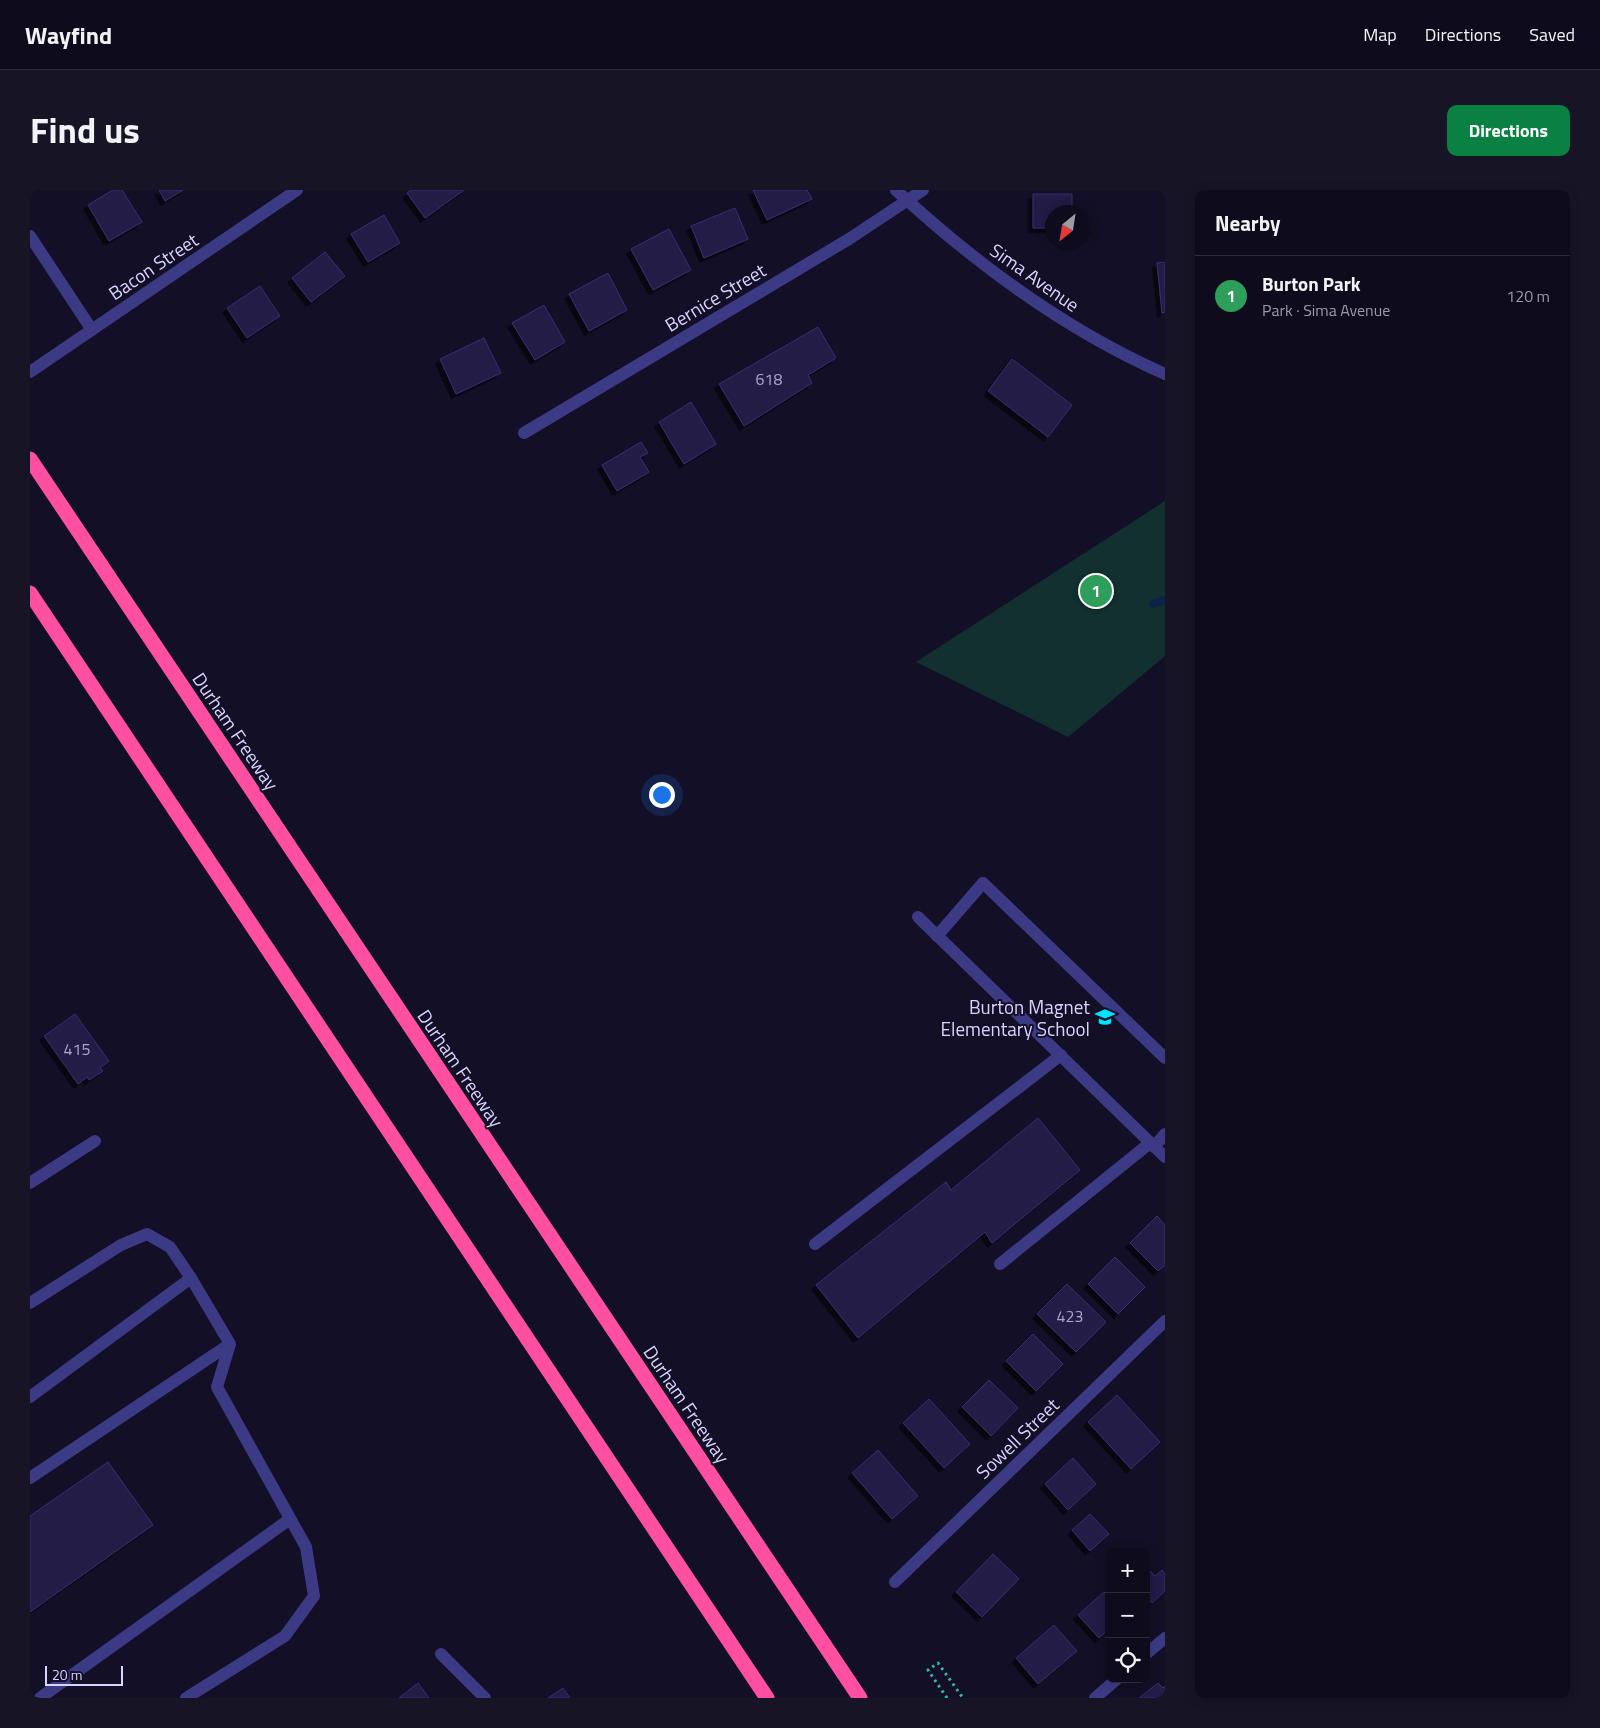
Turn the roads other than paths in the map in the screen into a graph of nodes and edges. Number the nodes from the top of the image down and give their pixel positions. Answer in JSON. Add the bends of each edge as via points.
{"nodes":[{"id":1,"x":297,"y":190,"type":"edge"},
{"id":2,"x":896,"y":190,"type":"edge"},
{"id":3,"x":923,"y":190,"type":"edge"},
{"id":4,"x":908,"y":201,"type":"junction"},
{"id":5,"x":30,"y":236,"type":"edge"},
{"id":6,"x":92,"y":330,"type":"junction"},
{"id":7,"x":30,"y":372,"type":"edge"},
{"id":8,"x":1165,"y":374,"type":"edge"},
{"id":9,"x":524,"y":433,"type":"dead end"},
{"id":10,"x":30,"y":459,"type":"edge"},
{"id":11,"x":30,"y":593,"type":"edge"},
{"id":12,"x":918,"y":917,"type":"dead end"},
{"id":13,"x":938,"y":936,"type":"junction"},
{"id":14,"x":1061,"y":1055,"type":"junction"},
{"id":15,"x":1165,"y":1058,"type":"edge"},
{"id":16,"x":1165,"y":1134,"type":"edge"},
{"id":17,"x":95,"y":1141,"type":"dead end"},
{"id":18,"x":1152,"y":1145,"type":"junction"},
{"id":19,"x":1165,"y":1157,"type":"edge"},
{"id":20,"x":30,"y":1183,"type":"edge"},
{"id":21,"x":815,"y":1244,"type":"dead end"},
{"id":22,"x":1000,"y":1264,"type":"dead end"},
{"id":23,"x":191,"y":1278,"type":"junction"},
{"id":24,"x":30,"y":1303,"type":"edge"},
{"id":25,"x":1165,"y":1321,"type":"edge"},
{"id":26,"x":230,"y":1344,"type":"junction"},
{"id":27,"x":30,"y":1397,"type":"edge"},
{"id":28,"x":30,"y":1478,"type":"edge"},
{"id":29,"x":290,"y":1519,"type":"junction"},
{"id":30,"x":895,"y":1582,"type":"dead end"},
{"id":31,"x":1165,"y":1638,"type":"edge"},
{"id":32,"x":1150,"y":1651,"type":"edge"},
{"id":33,"x":441,"y":1654,"type":"dead end"},
{"id":34,"x":1112,"y":1683,"type":"edge"},
{"id":35,"x":40,"y":1698,"type":"edge"},
{"id":36,"x":186,"y":1698,"type":"edge"},
{"id":37,"x":485,"y":1698,"type":"edge"},
{"id":38,"x":767,"y":1698,"type":"edge"},
{"id":39,"x":860,"y":1698,"type":"edge"},
{"id":40,"x":1095,"y":1698,"type":"edge"}],
"edges":[{"from":1,"to":6,"type":"street","name":"Bacon Street"},
{"from":2,"to":4,"type":"street","name":"Sima Avenue"},
{"from":3,"to":4,"type":"street","name":"Bernice Street"},
{"from":4,"to":8,"type":"street","name":"Sima Avenue","via":[[955,242],[1059,318],[1105,346]]},
{"from":4,"to":9,"type":"street","name":"Bernice Street"},
{"from":5,"to":6,"type":"street"},
{"from":6,"to":7,"type":"street","name":"Bacon Street"},
{"from":10,"to":39,"type":"highway","name":"Durham Freeway"},
{"from":11,"to":38,"type":"highway"},
{"from":12,"to":13,"type":"street"},
{"from":13,"to":14,"type":"street"},
{"from":13,"to":15,"type":"street","via":[[983,884]]},
{"from":14,"to":18,"type":"street"},
{"from":14,"to":21,"type":"street"},
{"from":16,"to":18,"type":"street"},
{"from":17,"to":20,"type":"street"},
{"from":18,"to":19,"type":"street"},
{"from":18,"to":22,"type":"street"},
{"from":23,"to":24,"type":"street","via":[[170,1247],[147,1234],[121,1245]]},
{"from":23,"to":26,"type":"street"},
{"from":23,"to":27,"type":"street"},
{"from":25,"to":30,"type":"street","name":"Sowell Street"},
{"from":26,"to":28,"type":"street"},
{"from":26,"to":29,"type":"street","via":[[217,1387]]},
{"from":29,"to":35,"type":"street"},
{"from":29,"to":36,"type":"street","via":[[306,1547],[314,1596],[285,1636]]},
{"from":31,"to":32,"type":"street"},
{"from":33,"to":37,"type":"street"},
{"from":34,"to":40,"type":"street"}]}
